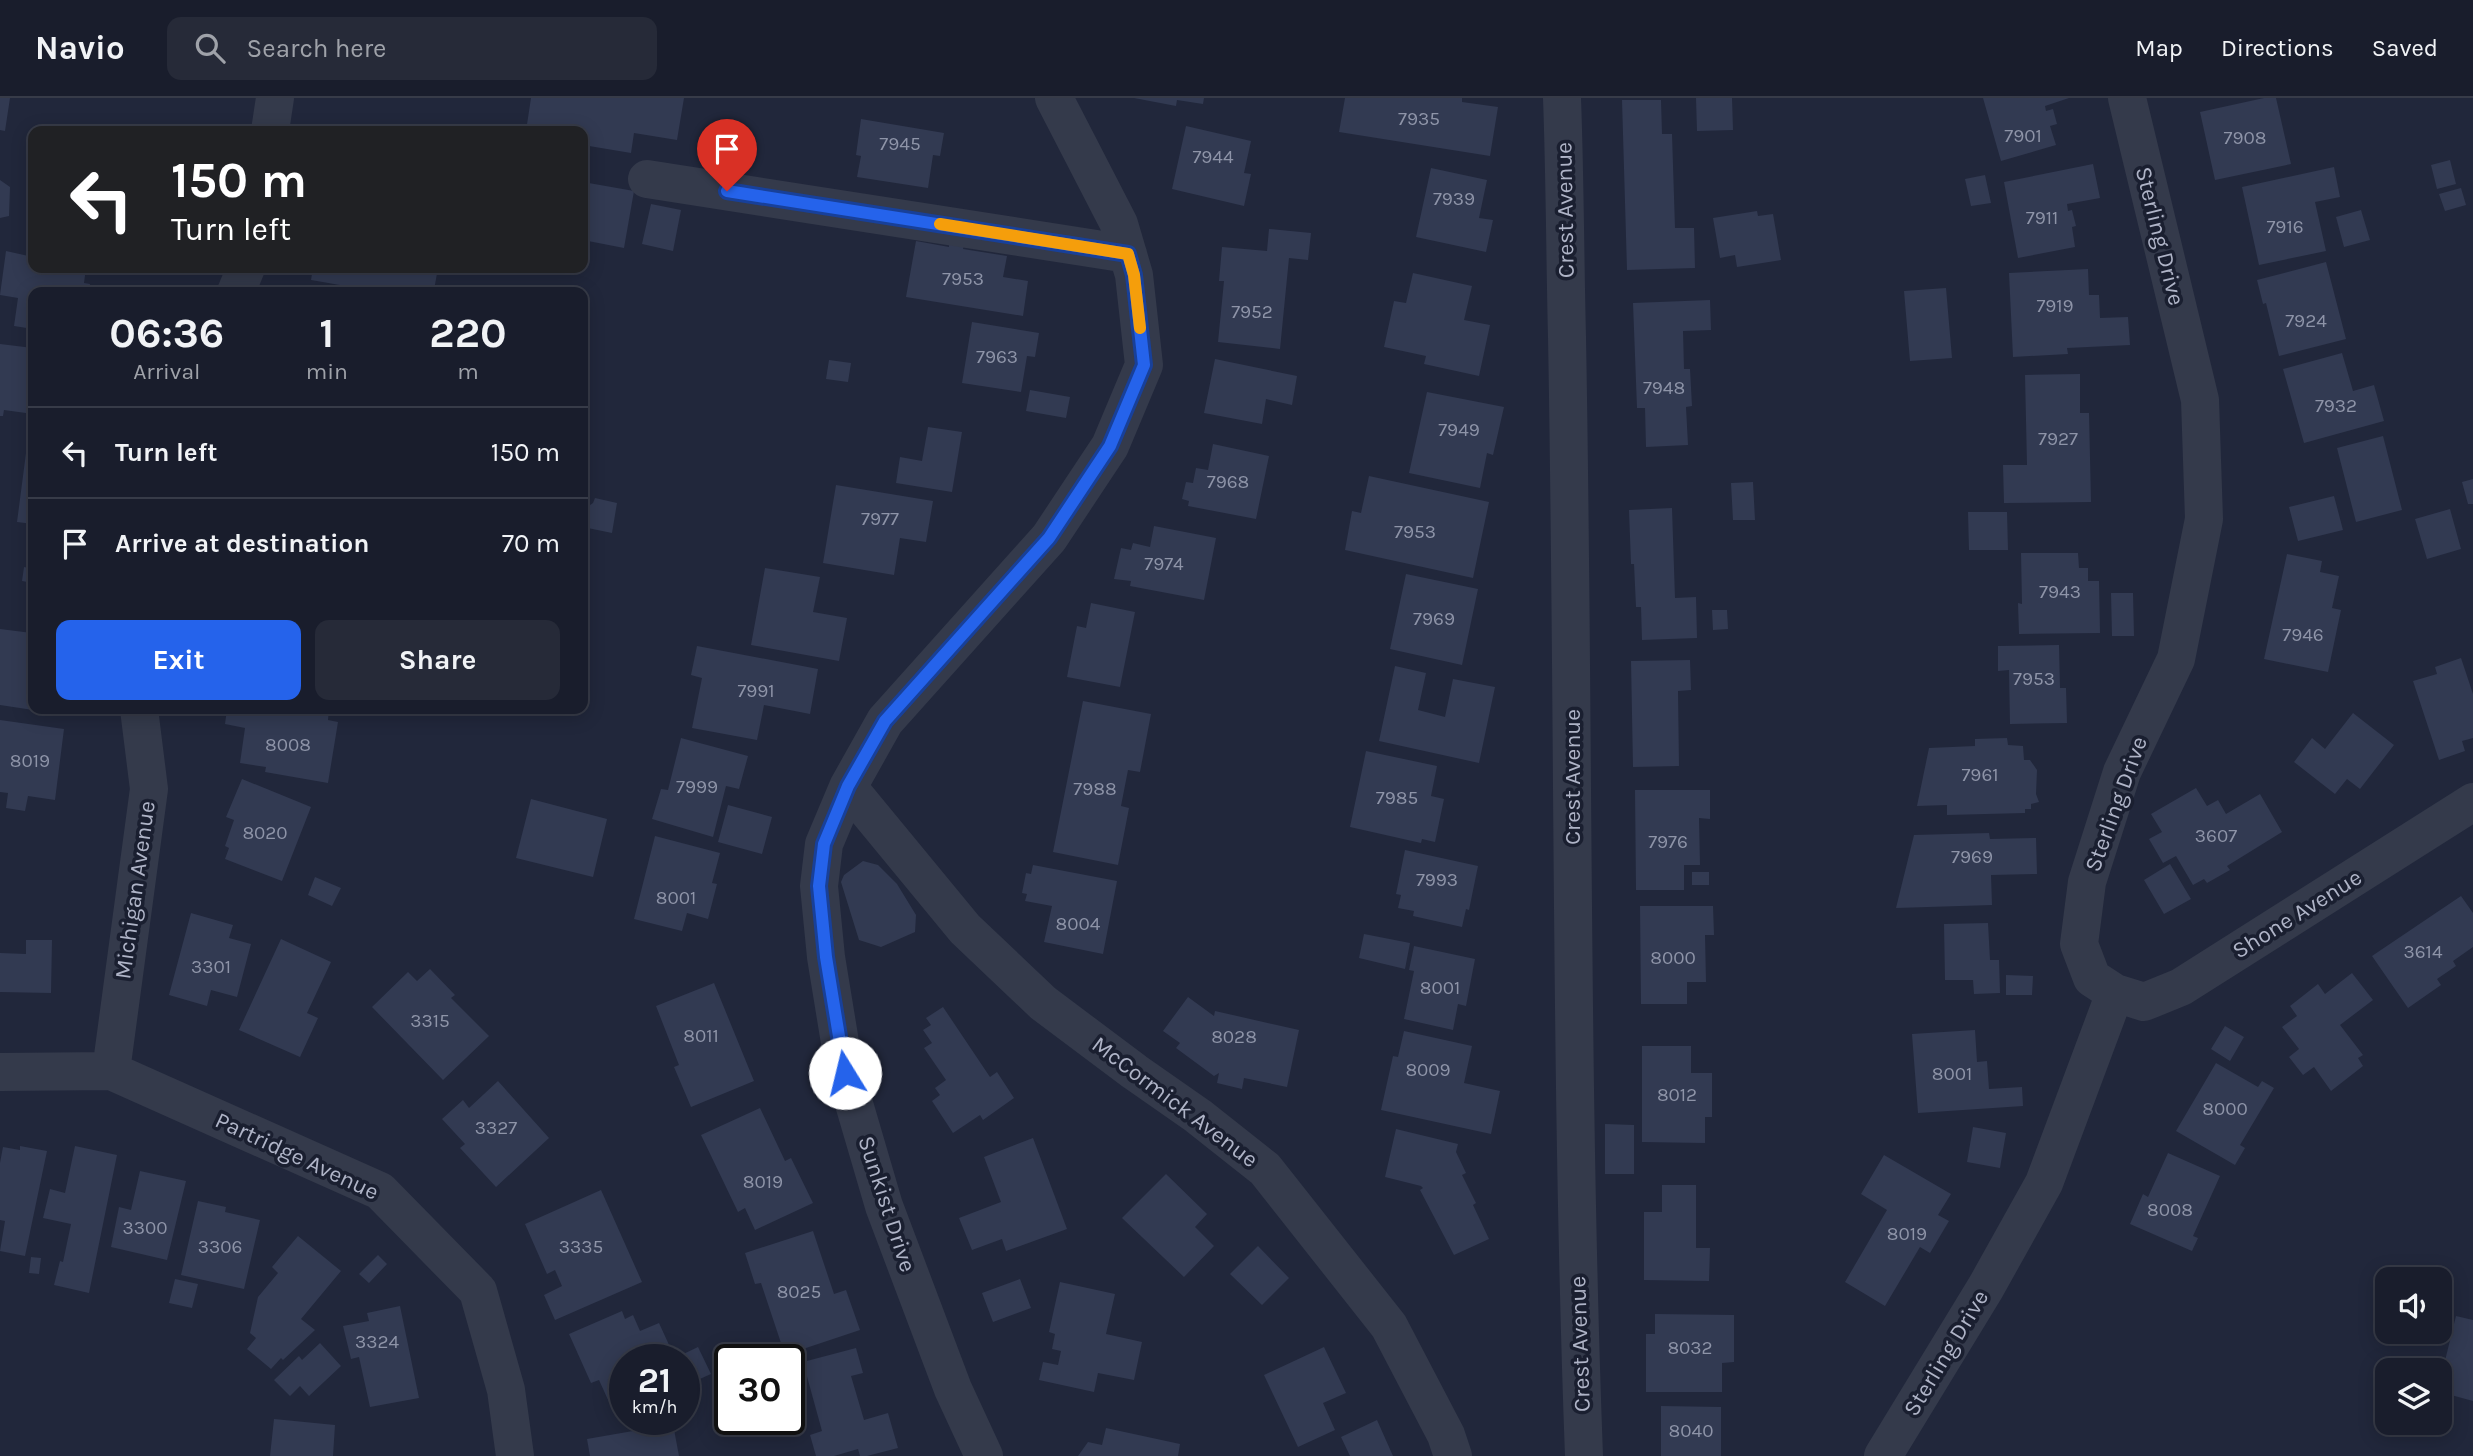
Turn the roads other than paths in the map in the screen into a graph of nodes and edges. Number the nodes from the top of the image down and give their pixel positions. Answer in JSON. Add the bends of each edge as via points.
{"nodes":[{"id":1,"x":275,"y":98,"type":"edge"},
{"id":2,"x":1054,"y":98,"type":"edge"},
{"id":3,"x":1562,"y":98,"type":"edge"},
{"id":4,"x":2127,"y":98,"type":"edge"},
{"id":5,"x":271,"y":126,"type":"edge"},
{"id":6,"x":647,"y":179,"type":"dead end"},
{"id":7,"x":1128,"y":254,"type":"junction"},
{"id":8,"x":140,"y":714,"type":"edge"},
{"id":9,"x":848,"y":786,"type":"junction"},
{"id":10,"x":2473,"y":802,"type":"edge"},
{"id":11,"x":2115,"y":993,"type":"junction"},
{"id":12,"x":111,"y":1071,"type":"junction"},
{"id":13,"x":0,"y":1072,"type":"edge"},
{"id":14,"x":514,"y":1456,"type":"edge"},
{"id":15,"x":984,"y":1456,"type":"edge"},
{"id":16,"x":1453,"y":1456,"type":"edge"},
{"id":17,"x":1584,"y":1456,"type":"edge"},
{"id":18,"x":1882,"y":1456,"type":"edge"}],
"edges":[{"from":1,"to":5,"type":"street"},
{"from":2,"to":7,"type":"street","name":"Sunkist Drive","via":[[1119,224]]},
{"from":3,"to":17,"type":"street","name":"Crest Avenue","via":[[1576,1240]]},
{"from":4,"to":11,"type":"street","name":"Sterling Drive","via":[[2200,400],[2204,519],[2176,659],[2122,772],[2087,882],[2079,944],[2092,978]]},
{"from":6,"to":7,"type":"street"},
{"from":7,"to":9,"type":"street","name":"Sunkist Drive","via":[[1144,365],[1110,446],[1049,538],[885,721]]},
{"from":8,"to":12,"type":"street","name":"Michigan Avenue","via":[[149,789]]},
{"from":9,"to":15,"type":"street","name":"Sunkist Drive","via":[[824,844],[819,886],[845,1073],[884,1206],[953,1389]]},
{"from":9,"to":16,"type":"street","name":"McCormick Avenue","via":[[965,929],[1043,1003],[1265,1169],[1390,1326]]},
{"from":10,"to":11,"type":"street","name":"Shone Avenue","via":[[2181,987],[2144,1002]]},
{"from":11,"to":18,"type":"street","name":"Sterling Drive","via":[[2044,1183]]},
{"from":12,"to":13,"type":"street","name":"Partridge Avenue"},
{"from":12,"to":14,"type":"street","name":"Partridge Avenue","via":[[380,1191],[478,1291],[506,1390]]}]}
